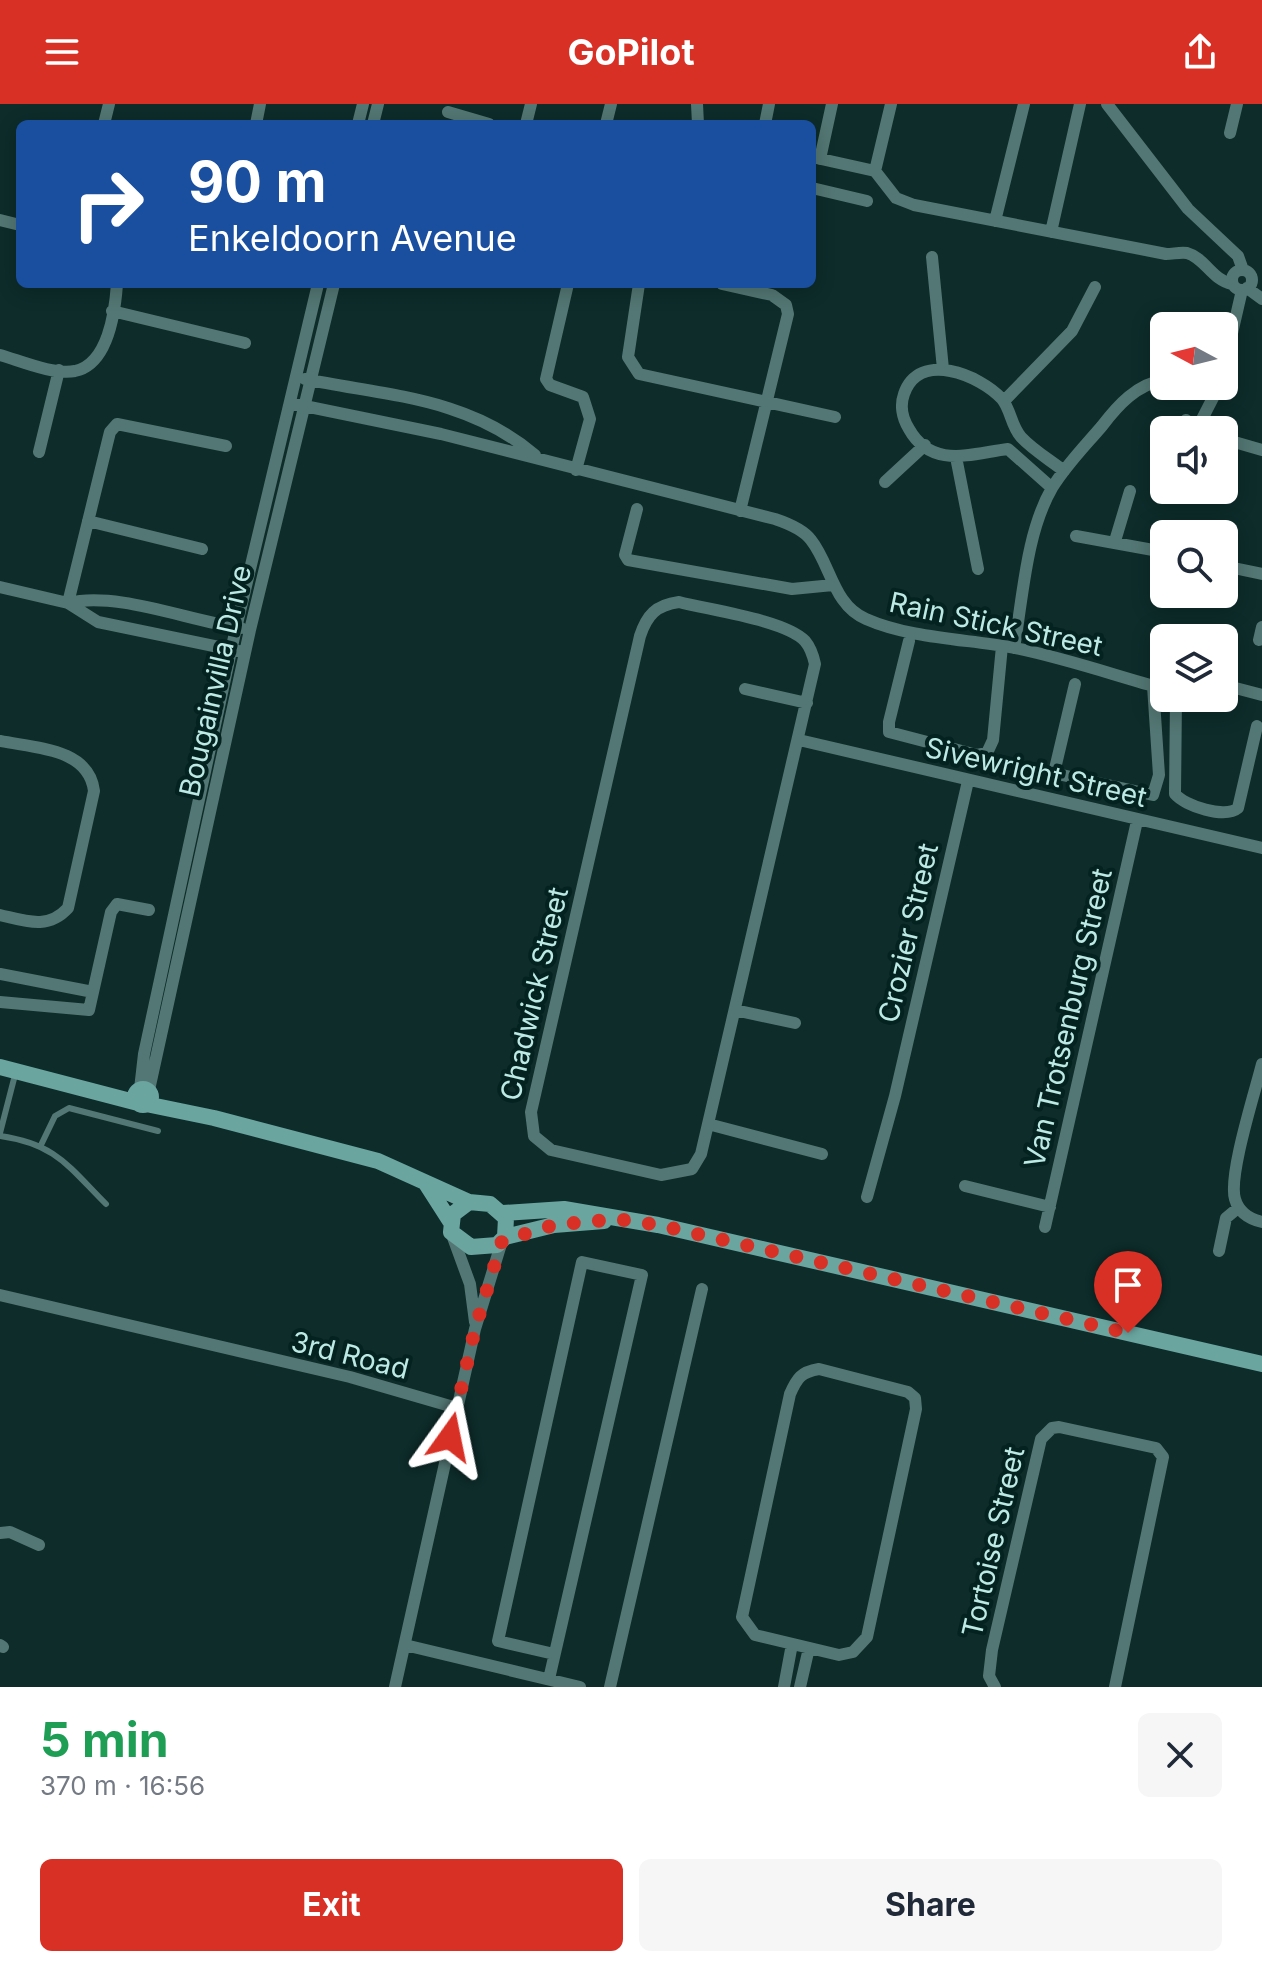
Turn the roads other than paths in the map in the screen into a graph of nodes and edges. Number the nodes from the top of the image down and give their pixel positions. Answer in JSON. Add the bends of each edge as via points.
{"nodes":[{"id":1,"x":832,"y":104,"type":"edge"},
{"id":2,"x":891,"y":104,"type":"edge"},
{"id":3,"x":1024,"y":104,"type":"edge"},
{"id":4,"x":1080,"y":104,"type":"edge"},
{"id":5,"x":1107,"y":104,"type":"edge"},
{"id":6,"x":1237,"y":104,"type":"edge"},
{"id":7,"x":448,"y":113,"type":"edge"},
{"id":8,"x":474,"y":120,"type":"edge"},
{"id":9,"x":1230,"y":133,"type":"dead end"},
{"id":10,"x":816,"y":158,"type":"edge"},
{"id":11,"x":875,"y":171,"type":"junction"},
{"id":12,"x":816,"y":189,"type":"edge"},
{"id":13,"x":867,"y":201,"type":"dead end"},
{"id":14,"x":995,"y":221,"type":"junction"},
{"id":15,"x":1051,"y":232,"type":"junction"},
{"id":16,"x":932,"y":257,"type":"dead end"},
{"id":17,"x":1243,"y":282,"type":"junction"},
{"id":18,"x":1262,"y":283,"type":"edge"},
{"id":19,"x":1095,"y":287,"type":"dead end"},
{"id":20,"x":116,"y":288,"type":"edge"},
{"id":21,"x":317,"y":288,"type":"edge"},
{"id":22,"x":333,"y":288,"type":"edge"},
{"id":23,"x":567,"y":288,"type":"edge"},
{"id":24,"x":638,"y":288,"type":"edge"},
{"id":25,"x":740,"y":288,"type":"edge"},
{"id":26,"x":1262,"y":299,"type":"edge"},
{"id":27,"x":112,"y":311,"type":"junction"},
{"id":28,"x":1236,"y":312,"type":"edge"},
{"id":29,"x":245,"y":343,"type":"dead end"},
{"id":30,"x":0,"y":355,"type":"edge"},
{"id":31,"x":943,"y":369,"type":"junction"},
{"id":32,"x":59,"y":370,"type":"junction"},
{"id":33,"x":294,"y":377,"type":"junction"},
{"id":34,"x":310,"y":381,"type":"junction"},
{"id":35,"x":1150,"y":383,"type":"edge"},
{"id":36,"x":768,"y":401,"type":"junction"},
{"id":37,"x":1004,"y":401,"type":"junction"},
{"id":38,"x":290,"y":403,"type":"junction"},
{"id":39,"x":305,"y":405,"type":"junction"},
{"id":40,"x":835,"y":417,"type":"dead end"},
{"id":41,"x":1238,"y":443,"type":"edge"},
{"id":42,"x":925,"y":445,"type":"junction"},
{"id":43,"x":226,"y":446,"type":"dead end"},
{"id":44,"x":1262,"y":450,"type":"edge"},
{"id":45,"x":39,"y":452,"type":"dead end"},
{"id":46,"x":537,"y":457,"type":"junction"},
{"id":47,"x":956,"y":457,"type":"junction"},
{"id":48,"x":1046,"y":457,"type":"junction"},
{"id":49,"x":576,"y":470,"type":"junction"},
{"id":50,"x":1064,"y":471,"type":"junction"},
{"id":51,"x":1035,"y":472,"type":"junction"},
{"id":52,"x":885,"y":482,"type":"dead end"},
{"id":53,"x":1052,"y":488,"type":"junction"},
{"id":54,"x":1130,"y":491,"type":"dead end"},
{"id":55,"x":637,"y":509,"type":"dead end"},
{"id":56,"x":740,"y":511,"type":"junction"},
{"id":57,"x":88,"y":521,"type":"junction"},
{"id":58,"x":1076,"y":536,"type":"dead end"},
{"id":59,"x":1115,"y":541,"type":"junction"},
{"id":60,"x":202,"y":549,"type":"dead end"},
{"id":61,"x":1150,"y":549,"type":"edge"},
{"id":62,"x":978,"y":569,"type":"dead end"},
{"id":63,"x":1238,"y":569,"type":"edge"},
{"id":64,"x":1262,"y":574,"type":"edge"},
{"id":65,"x":833,"y":585,"type":"junction"},
{"id":66,"x":0,"y":587,"type":"edge"},
{"id":67,"x":68,"y":603,"type":"junction"},
{"id":68,"x":236,"y":628,"type":"junction"},
{"id":69,"x":250,"y":630,"type":"junction"},
{"id":70,"x":909,"y":641,"type":"dead end"},
{"id":71,"x":1008,"y":647,"type":"junction"},
{"id":72,"x":239,"y":651,"type":"junction"},
{"id":73,"x":1075,"y":684,"type":"dead end"},
{"id":74,"x":1150,"y":685,"type":"edge"},
{"id":75,"x":745,"y":689,"type":"dead end"},
{"id":76,"x":1238,"y":689,"type":"edge"},
{"id":77,"x":1262,"y":695,"type":"edge"},
{"id":78,"x":807,"y":703,"type":"junction"},
{"id":79,"x":1159,"y":712,"type":"edge"},
{"id":80,"x":1176,"y":712,"type":"edge"},
{"id":81,"x":1257,"y":726,"type":"dead end"},
{"id":82,"x":799,"y":740,"type":"junction"},
{"id":83,"x":0,"y":741,"type":"edge"},
{"id":84,"x":1035,"y":769,"type":"dead end"},
{"id":85,"x":1054,"y":773,"type":"junction"},
{"id":86,"x":968,"y":781,"type":"junction"},
{"id":87,"x":1137,"y":821,"type":"junction"},
{"id":88,"x":1262,"y":848,"type":"edge"},
{"id":89,"x":149,"y":910,"type":"dead end"},
{"id":90,"x":0,"y":915,"type":"edge"},
{"id":91,"x":0,"y":974,"type":"edge"},
{"id":92,"x":93,"y":992,"type":"junction"},
{"id":93,"x":0,"y":1002,"type":"edge"},
{"id":94,"x":735,"y":1010,"type":"junction"},
{"id":95,"x":795,"y":1023,"type":"dead end"},
{"id":96,"x":1262,"y":1064,"type":"edge"},
{"id":97,"x":8,"y":1069,"type":"edge"},
{"id":98,"x":144,"y":1096,"type":"junction"},
{"id":99,"x":708,"y":1124,"type":"junction"},
{"id":100,"x":158,"y":1131,"type":"dead end"},
{"id":101,"x":0,"y":1135,"type":"edge"},
{"id":102,"x":41,"y":1145,"type":"junction"},
{"id":103,"x":822,"y":1154,"type":"dead end"},
{"id":104,"x":423,"y":1179,"type":"junction"},
{"id":105,"x":965,"y":1186,"type":"dead end"},
{"id":106,"x":867,"y":1197,"type":"dead end"},
{"id":107,"x":469,"y":1202,"type":"junction"},
{"id":108,"x":106,"y":1204,"type":"dead end"},
{"id":109,"x":1050,"y":1207,"type":"junction"},
{"id":110,"x":1241,"y":1212,"type":"junction"},
{"id":111,"x":503,"y":1213,"type":"junction"},
{"id":112,"x":617,"y":1219,"type":"junction"},
{"id":113,"x":1262,"y":1222,"type":"edge"},
{"id":114,"x":450,"y":1227,"type":"junction"},
{"id":115,"x":1045,"y":1227,"type":"dead end"},
{"id":116,"x":504,"y":1239,"type":"junction"},
{"id":117,"x":1219,"y":1251,"type":"dead end"},
{"id":118,"x":702,"y":1289,"type":"dead end"},
{"id":119,"x":0,"y":1295,"type":"edge"},
{"id":120,"x":475,"y":1329,"type":"junction"},
{"id":121,"x":1262,"y":1364,"type":"edge"},
{"id":122,"x":457,"y":1408,"type":"junction"},
{"id":123,"x":0,"y":1533,"type":"edge"},
{"id":124,"x":39,"y":1545,"type":"dead end"},
{"id":125,"x":792,"y":1644,"type":"junction"},
{"id":126,"x":405,"y":1645,"type":"junction"},
{"id":127,"x":809,"y":1648,"type":"junction"},
{"id":128,"x":554,"y":1654,"type":"junction"},
{"id":129,"x":549,"y":1679,"type":"junction"},
{"id":130,"x":395,"y":1687,"type":"edge"},
{"id":131,"x":580,"y":1687,"type":"edge"},
{"id":132,"x":610,"y":1687,"type":"edge"},
{"id":133,"x":784,"y":1687,"type":"edge"},
{"id":134,"x":800,"y":1687,"type":"edge"},
{"id":135,"x":995,"y":1687,"type":"edge"},
{"id":136,"x":1115,"y":1687,"type":"edge"}],
"edges":[{"from":1,"to":10,"type":"street"},
{"from":2,"to":11,"type":"street"},
{"from":3,"to":14,"type":"street"},
{"from":4,"to":15,"type":"street"},
{"from":5,"to":17,"type":"street","via":[[1188,209],[1238,256]]},
{"from":6,"to":9,"type":"street"},
{"from":7,"to":8,"type":"street"},
{"from":10,"to":11,"type":"street"},
{"from":11,"to":14,"type":"street","via":[[903,201]]},
{"from":12,"to":13,"type":"street"},
{"from":14,"to":15,"type":"street"},
{"from":15,"to":17,"type":"street","via":[[1191,255],[1215,278]]},
{"from":16,"to":31,"type":"street"},
{"from":17,"to":18,"type":"street"},
{"from":17,"to":26,"type":"street"},
{"from":17,"to":28,"type":"street"},
{"from":19,"to":37,"type":"street","via":[[1072,331]]},
{"from":20,"to":27,"type":"street"},
{"from":21,"to":33,"type":"street","name":"Bougainvilla Drive"},
{"from":22,"to":34,"type":"street","name":"Bougainvilla Drive"},
{"from":23,"to":49,"type":"street","via":[[546,379],[583,397],[590,411]]},
{"from":24,"to":36,"type":"street","via":[[628,341],[634,370],[654,379]]},
{"from":25,"to":36,"type":"street","via":[[772,295],[786,305]]},
{"from":27,"to":29,"type":"street"},
{"from":27,"to":32,"type":"street","via":[[98,356],[74,371]]},
{"from":30,"to":32,"type":"street"},
{"from":31,"to":37,"type":"street","via":[[976,381]]},
{"from":31,"to":42,"type":"street","via":[[909,383],[902,402],[910,431]]},
{"from":32,"to":45,"type":"street"},
{"from":33,"to":34,"type":"street","name":"Rain Stick Street"},
{"from":33,"to":38,"type":"street","name":"Bougainvilla Drive"},
{"from":34,"to":39,"type":"street","name":"Bougainvilla Drive"},
{"from":34,"to":46,"type":"street","name":"Rain Stick Street","via":[[416,397],[480,420]]},
{"from":35,"to":50,"type":"street","via":[[1135,392]]},
{"from":36,"to":40,"type":"street"},
{"from":36,"to":56,"type":"street"},
{"from":37,"to":48,"type":"street","via":[[1019,435]]},
{"from":38,"to":39,"type":"street","name":"Rain Stick Street"},
{"from":38,"to":68,"type":"street","name":"Bougainvilla Drive"},
{"from":39,"to":46,"type":"street","name":"Rain Stick Street"},
{"from":39,"to":69,"type":"street","name":"Bougainvilla Drive"},
{"from":41,"to":44,"type":"street"},
{"from":42,"to":47,"type":"street"},
{"from":42,"to":52,"type":"street"},
{"from":43,"to":57,"type":"street","via":[[117,424],[110,432]]},
{"from":46,"to":49,"type":"street","name":"Rain Stick Street"},
{"from":47,"to":51,"type":"street","via":[[1008,449]]},
{"from":47,"to":62,"type":"street"},
{"from":48,"to":50,"type":"street"},
{"from":48,"to":51,"type":"street"},
{"from":49,"to":56,"type":"street","name":"Rain Stick Street"},
{"from":50,"to":53,"type":"street"},
{"from":51,"to":53,"type":"street"},
{"from":53,"to":71,"type":"street"},
{"from":54,"to":59,"type":"street"},
{"from":55,"to":65,"type":"street","via":[[628,560],[792,589]]},
{"from":56,"to":65,"type":"street","name":"Rain Stick Street","via":[[804,533]]},
{"from":57,"to":60,"type":"street"},
{"from":57,"to":67,"type":"street"},
{"from":58,"to":59,"type":"street"},
{"from":59,"to":61,"type":"street"},
{"from":63,"to":64,"type":"street"},
{"from":65,"to":71,"type":"street","name":"Rain Stick Street","via":[[864,619]]},
{"from":66,"to":67,"type":"street"},
{"from":67,"to":68,"type":"street","via":[[119,603]]},
{"from":67,"to":72,"type":"street","via":[[98,622]]},
{"from":68,"to":69,"type":"street"},
{"from":68,"to":72,"type":"street","name":"Bougainvilla Drive"},
{"from":69,"to":72,"type":"street","name":"Bougainvilla Drive"},
{"from":70,"to":71,"type":"street","via":[[889,732],[977,755],[987,753],[993,740]]},
{"from":71,"to":74,"type":"street","name":"Rain Stick Street"},
{"from":72,"to":98,"type":"street","name":"Bougainvilla Drive"},
{"from":73,"to":85,"type":"street"},
{"from":75,"to":78,"type":"street"},
{"from":76,"to":77,"type":"street"},
{"from":78,"to":82,"type":"street","name":"Chadwick Street"},
{"from":78,"to":99,"type":"street","name":"Chadwick Street","via":[[815,664],[812,650],[785,629],[679,602],[664,604],[645,621],[531,1124],[534,1136],[551,1150],[677,1175],[692,1169]]},
{"from":79,"to":85,"type":"street","via":[[1159,775],[1153,795]]},
{"from":80,"to":81,"type":"street","via":[[1175,794],[1189,804],[1227,813],[1238,808]]},
{"from":82,"to":86,"type":"street","name":"Sivewright Street"},
{"from":82,"to":94,"type":"street","name":"Chadwick Street"},
{"from":83,"to":90,"type":"street","via":[[70,757],[92,777],[92,804],[68,908],[44,923]]},
{"from":84,"to":85,"type":"street"},
{"from":86,"to":87,"type":"street","name":"Sivewright Street"},
{"from":86,"to":106,"type":"street","name":"Crozier Street"},
{"from":87,"to":88,"type":"street","name":"Sivewright Street"},
{"from":87,"to":109,"type":"street","name":"Van Trotsenburg Street"},
{"from":89,"to":92,"type":"street","via":[[117,904],[111,912]]},
{"from":91,"to":92,"type":"street"},
{"from":92,"to":93,"type":"street","via":[[89,1010]]},
{"from":94,"to":95,"type":"street"},
{"from":94,"to":99,"type":"street","name":"Chadwick Street"},
{"from":96,"to":110,"type":"street","via":[[1234,1182]]},
{"from":97,"to":98,"type":"street","via":[[113,1095]]},
{"from":97,"to":101,"type":"lane"},
{"from":98,"to":104,"type":"street","via":[[171,1108],[378,1161]]},
{"from":99,"to":103,"type":"street"},
{"from":100,"to":102,"type":"lane","via":[[69,1108],[55,1116]]},
{"from":101,"to":102,"type":"lane"},
{"from":102,"to":108,"type":"lane"},
{"from":104,"to":107,"type":"street"},
{"from":104,"to":114,"type":"street"},
{"from":105,"to":109,"type":"street"},
{"from":107,"to":111,"type":"street","via":[[484,1202]]},
{"from":107,"to":114,"type":"street","via":[[458,1209]]},
{"from":109,"to":115,"type":"street","name":"Van Trotsenburg Street"},
{"from":110,"to":113,"type":"street"},
{"from":110,"to":117,"type":"street","via":[[1226,1218]]},
{"from":111,"to":112,"type":"street","via":[[564,1209]]},
{"from":111,"to":116,"type":"street"},
{"from":112,"to":116,"type":"street","via":[[554,1225]]},
{"from":112,"to":121,"type":"street","via":[[753,1244]]},
{"from":114,"to":116,"type":"street","via":[[471,1247],[491,1248]]},
{"from":114,"to":120,"type":"street","via":[[470,1284]]},
{"from":116,"to":120,"type":"street"},
{"from":118,"to":132,"type":"street"},
{"from":119,"to":122,"type":"street","name":"3rd Road","via":[[350,1377]]},
{"from":120,"to":122,"type":"street"},
{"from":122,"to":126,"type":"street"},
{"from":123,"to":124,"type":"street"},
{"from":125,"to":127,"type":"street"},
{"from":125,"to":127,"type":"street","via":[[755,1635],[742,1617],[790,1394],[797,1378],[819,1369],[908,1392],[916,1409],[867,1637],[853,1652],[839,1655]]},
{"from":125,"to":133,"type":"street"},
{"from":126,"to":129,"type":"street"},
{"from":126,"to":130,"type":"street"},
{"from":127,"to":134,"type":"street"},
{"from":128,"to":128,"type":"street","via":[[642,1275],[582,1262],[498,1641]]},
{"from":128,"to":129,"type":"street"},
{"from":129,"to":131,"type":"street"},
{"from":135,"to":136,"type":"street","name":"Tortoise Street","via":[[989,1676],[992,1650],[1041,1439],[1059,1427],[1156,1448],[1163,1457]]}]}
